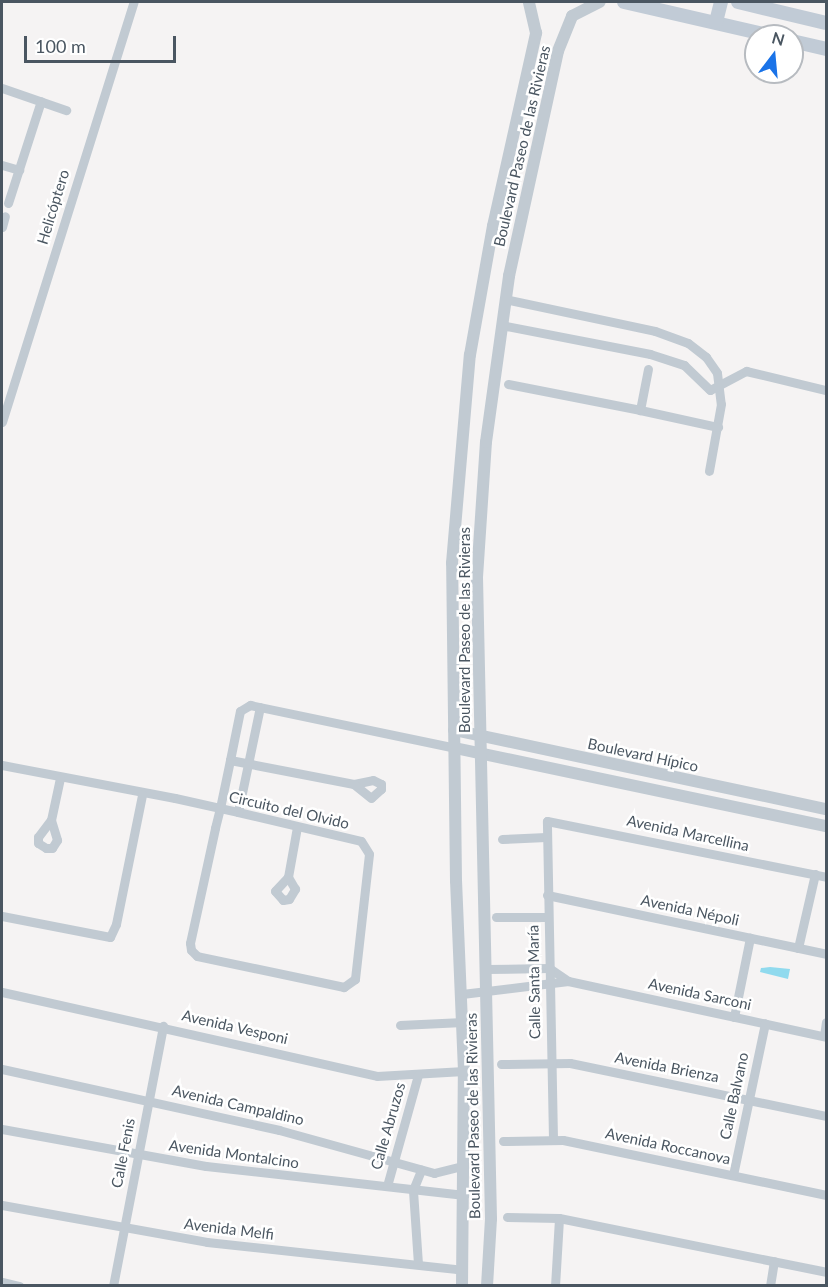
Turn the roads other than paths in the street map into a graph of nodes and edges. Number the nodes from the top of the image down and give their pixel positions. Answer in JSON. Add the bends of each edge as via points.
{"nodes":[{"id":1,"x":134,"y":2,"type":"edge"},
{"id":2,"x":529,"y":2,"type":"edge"},
{"id":3,"x":600,"y":2,"type":"edge"},
{"id":4,"x":624,"y":2,"type":"edge"},
{"id":5,"x":721,"y":2,"type":"edge"},
{"id":6,"x":738,"y":2,"type":"edge"},
{"id":7,"x":716,"y":22,"type":"junction"},
{"id":8,"x":826,"y":23,"type":"edge"},
{"id":9,"x":744,"y":29,"type":"edge"},
{"id":10,"x":804,"y":43,"type":"edge"},
{"id":11,"x":826,"y":49,"type":"edge"},
{"id":12,"x":2,"y":88,"type":"edge"},
{"id":13,"x":41,"y":101,"type":"junction"},
{"id":14,"x":66,"y":110,"type":"dead end"},
{"id":15,"x":2,"y":165,"type":"edge"},
{"id":16,"x":19,"y":170,"type":"junction"},
{"id":17,"x":8,"y":203,"type":"dead end"},
{"id":18,"x":5,"y":216,"type":"dead end"},
{"id":19,"x":2,"y":227,"type":"edge"},
{"id":20,"x":505,"y":299,"type":"junction"},
{"id":21,"x":501,"y":325,"type":"junction"},
{"id":22,"x":648,"y":369,"type":"dead end"},
{"id":23,"x":508,"y":384,"type":"dead end"},
{"id":24,"x":720,"y":386,"type":"junction"},
{"id":25,"x":826,"y":390,"type":"edge"},
{"id":26,"x":640,"y":410,"type":"junction"},
{"id":27,"x":2,"y":422,"type":"edge"},
{"id":28,"x":718,"y":427,"type":"junction"},
{"id":29,"x":709,"y":471,"type":"dead end"},
{"id":30,"x":260,"y":707,"type":"junction"},
{"id":31,"x":454,"y":730,"type":"junction"},
{"id":32,"x":479,"y":736,"type":"junction"},
{"id":33,"x":454,"y":748,"type":"junction"},
{"id":34,"x":479,"y":752,"type":"junction"},
{"id":35,"x":230,"y":760,"type":"junction"},
{"id":36,"x":247,"y":764,"type":"junction"},
{"id":37,"x":2,"y":765,"type":"edge"},
{"id":38,"x":60,"y":778,"type":"junction"},
{"id":39,"x":354,"y":784,"type":"dead end"},
{"id":40,"x":142,"y":795,"type":"junction"},
{"id":41,"x":220,"y":808,"type":"junction"},
{"id":42,"x":826,"y":808,"type":"edge"},
{"id":43,"x":238,"y":812,"type":"junction"},
{"id":44,"x":51,"y":820,"type":"dead end"},
{"id":45,"x":545,"y":824,"type":"joint"},
{"id":46,"x":297,"y":826,"type":"junction"},
{"id":47,"x":826,"y":826,"type":"edge"},
{"id":48,"x":546,"y":837,"type":"junction"},
{"id":49,"x":502,"y":839,"type":"dead end"},
{"id":50,"x":815,"y":874,"type":"junction"},
{"id":51,"x":288,"y":877,"type":"dead end"},
{"id":52,"x":826,"y":877,"type":"edge"},
{"id":53,"x":547,"y":896,"type":"junction"},
{"id":54,"x":2,"y":916,"type":"edge"},
{"id":55,"x":548,"y":916,"type":"junction"},
{"id":56,"x":496,"y":917,"type":"dead end"},
{"id":57,"x":750,"y":938,"type":"junction"},
{"id":58,"x":798,"y":948,"type":"junction"},
{"id":59,"x":826,"y":954,"type":"edge"},
{"id":60,"x":549,"y":968,"type":"junction"},
{"id":61,"x":486,"y":969,"type":"junction"},
{"id":62,"x":568,"y":981,"type":"junction"},
{"id":63,"x":549,"y":985,"type":"junction"},
{"id":64,"x":2,"y":992,"type":"edge"},
{"id":65,"x":486,"y":993,"type":"junction"},
{"id":66,"x":462,"y":994,"type":"junction"},
{"id":67,"x":734,"y":1017,"type":"junction"},
{"id":68,"x":463,"y":1022,"type":"junction"},
{"id":69,"x":826,"y":1022,"type":"edge"},
{"id":70,"x":765,"y":1023,"type":"junction"},
{"id":71,"x":400,"y":1024,"type":"dead end"},
{"id":72,"x":163,"y":1026,"type":"junction"},
{"id":73,"x":825,"y":1036,"type":"edge"},
{"id":74,"x":551,"y":1063,"type":"junction"},
{"id":75,"x":501,"y":1064,"type":"dead end"},
{"id":76,"x":2,"y":1069,"type":"edge"},
{"id":77,"x":464,"y":1071,"type":"junction"},
{"id":78,"x":418,"y":1075,"type":"junction"},
{"id":79,"x":749,"y":1099,"type":"junction"},
{"id":80,"x":149,"y":1100,"type":"junction"},
{"id":81,"x":826,"y":1116,"type":"edge"},
{"id":82,"x":2,"y":1129,"type":"edge"},
{"id":83,"x":553,"y":1139,"type":"junction"},
{"id":84,"x":503,"y":1141,"type":"dead end"},
{"id":85,"x":138,"y":1155,"type":"junction"},
{"id":86,"x":394,"y":1161,"type":"junction"},
{"id":87,"x":465,"y":1165,"type":"junction"},
{"id":88,"x":422,"y":1170,"type":"junction"},
{"id":89,"x":438,"y":1174,"type":"junction"},
{"id":90,"x":733,"y":1175,"type":"junction"},
{"id":91,"x":387,"y":1186,"type":"junction"},
{"id":92,"x":412,"y":1190,"type":"junction"},
{"id":93,"x":436,"y":1192,"type":"junction"},
{"id":94,"x":464,"y":1195,"type":"junction"},
{"id":95,"x":826,"y":1195,"type":"edge"},
{"id":96,"x":2,"y":1205,"type":"edge"},
{"id":97,"x":507,"y":1217,"type":"dead end"},
{"id":98,"x":559,"y":1218,"type":"junction"},
{"id":99,"x":124,"y":1230,"type":"junction"},
{"id":100,"x":465,"y":1256,"type":"junction"},
{"id":101,"x":489,"y":1256,"type":"junction"},
{"id":102,"x":774,"y":1261,"type":"junction"},
{"id":103,"x":418,"y":1264,"type":"junction"},
{"id":104,"x":454,"y":1269,"type":"dead end"},
{"id":105,"x":826,"y":1272,"type":"edge"},
{"id":106,"x":2,"y":1282,"type":"edge"},
{"id":107,"x":20,"y":1286,"type":"edge"},
{"id":108,"x":113,"y":1286,"type":"edge"},
{"id":109,"x":462,"y":1286,"type":"edge"},
{"id":110,"x":487,"y":1286,"type":"edge"},
{"id":111,"x":555,"y":1286,"type":"edge"},
{"id":112,"x":770,"y":1286,"type":"edge"}],
"edges":[{"from":1,"to":27,"type":"street","name":"Helicóptero"},
{"from":2,"to":31,"type":"street","name":"Boulevard Paseo de las Rivieras","via":[[535,19],[534,51],[493,226],[470,355],[452,563]]},
{"from":3,"to":20,"type":"street","name":"Boulevard Paseo de las Rivieras","via":[[573,16],[565,28]]},
{"from":4,"to":7,"type":"main road"},
{"from":5,"to":7,"type":"main road"},
{"from":6,"to":8,"type":"main road"},
{"from":7,"to":9,"type":"main road"},
{"from":10,"to":11,"type":"main road"},
{"from":12,"to":13,"type":"street"},
{"from":13,"to":14,"type":"street"},
{"from":13,"to":16,"type":"street"},
{"from":15,"to":16,"type":"street"},
{"from":16,"to":17,"type":"street"},
{"from":18,"to":19,"type":"street"},
{"from":20,"to":21,"type":"street","name":"Boulevard Paseo de las Rivieras"},
{"from":20,"to":24,"type":"street","via":[[655,331],[688,343],[706,357]]},
{"from":21,"to":24,"type":"street","via":[[650,354],[684,365],[710,390]]},
{"from":21,"to":32,"type":"street","name":"Boulevard Paseo de las Rivieras","via":[[486,442],[477,577]]},
{"from":22,"to":26,"type":"street"},
{"from":23,"to":26,"type":"street"},
{"from":24,"to":25,"type":"street","via":[[746,371]]},
{"from":24,"to":28,"type":"street"},
{"from":26,"to":28,"type":"street"},
{"from":28,"to":29,"type":"street"},
{"from":30,"to":33,"type":"street"},
{"from":30,"to":35,"type":"street","via":[[244,707]]},
{"from":30,"to":36,"type":"street"},
{"from":31,"to":32,"type":"street","name":"Boulevard Hípico"},
{"from":31,"to":33,"type":"street","name":"Boulevard Paseo de las Rivieras"},
{"from":32,"to":34,"type":"street","name":"Boulevard Paseo de las Rivieras"},
{"from":32,"to":42,"type":"street","name":"Boulevard Hípico"},
{"from":33,"to":34,"type":"street"},
{"from":33,"to":66,"type":"street","name":"Boulevard Paseo de las Rivieras"},
{"from":34,"to":47,"type":"street"},
{"from":34,"to":61,"type":"street","name":"Boulevard Paseo de las Rivieras"},
{"from":35,"to":36,"type":"street"},
{"from":35,"to":41,"type":"street"},
{"from":36,"to":39,"type":"street"},
{"from":36,"to":43,"type":"street"},
{"from":37,"to":38,"type":"street"},
{"from":38,"to":40,"type":"street"},
{"from":38,"to":44,"type":"street"},
{"from":40,"to":41,"type":"street"},
{"from":40,"to":54,"type":"street","via":[[110,937]]},
{"from":41,"to":43,"type":"street","name":"Circuito del Olvido"},
{"from":41,"to":46,"type":"street","name":"Circuito del Olvido","via":[[191,950],[197,956],[351,985],[355,979],[367,847],[361,842]]},
{"from":43,"to":46,"type":"street","name":"Circuito del Olvido"},
{"from":45,"to":48,"type":"street","name":"Calle Santa María"},
{"from":45,"to":50,"type":"street","name":"Avenida Marcellina","via":[[558,821]]},
{"from":46,"to":51,"type":"street"},
{"from":48,"to":49,"type":"street"},
{"from":48,"to":53,"type":"street","name":"Calle Santa María"},
{"from":50,"to":52,"type":"street","name":"Avenida Marcellina"},
{"from":50,"to":58,"type":"street"},
{"from":53,"to":55,"type":"street","name":"Calle Santa María"},
{"from":53,"to":57,"type":"street","name":"Avenida Népoli"},
{"from":55,"to":56,"type":"street"},
{"from":55,"to":60,"type":"street","name":"Calle Santa María"},
{"from":57,"to":58,"type":"street","name":"Avenida Népoli"},
{"from":57,"to":67,"type":"street"},
{"from":58,"to":59,"type":"street","name":"Avenida Népoli"},
{"from":60,"to":61,"type":"street"},
{"from":60,"to":62,"type":"street","name":"Avenida Sarconi"},
{"from":60,"to":63,"type":"street","name":"Calle Santa María"},
{"from":61,"to":65,"type":"street","name":"Boulevard Paseo de las Rivieras"},
{"from":62,"to":63,"type":"street","name":"Avenida Sarconi"},
{"from":62,"to":67,"type":"street","name":"Avenida Sarconi"},
{"from":63,"to":65,"type":"street","name":"Avenida Sarconi","via":[[498,987]]},
{"from":63,"to":74,"type":"street","name":"Calle Santa María"},
{"from":64,"to":72,"type":"street","name":"Avenida Vesponi"},
{"from":65,"to":66,"type":"street","name":"Avenida Sarconi"},
{"from":65,"to":101,"type":"street","name":"Boulevard Paseo de las Rivieras"},
{"from":66,"to":68,"type":"street","name":"Boulevard Paseo de las Rivieras"},
{"from":67,"to":70,"type":"street","name":"Avenida Sarconi"},
{"from":68,"to":71,"type":"street"},
{"from":68,"to":77,"type":"street","name":"Boulevard Paseo de las Rivieras"},
{"from":69,"to":73,"type":"street"},
{"from":70,"to":73,"type":"street","name":"Avenida Sarconi"},
{"from":70,"to":79,"type":"street","name":"Calle Balvano"},
{"from":72,"to":78,"type":"street","name":"Avenida Vesponi","via":[[358,1072]]},
{"from":72,"to":80,"type":"street","name":"Calle Fenis"},
{"from":74,"to":75,"type":"street","name":"Avenida Brienza"},
{"from":74,"to":79,"type":"street","name":"Avenida Brienza"},
{"from":74,"to":83,"type":"street","name":"Calle Santa María"},
{"from":76,"to":80,"type":"street","name":"Avenida Campaldino"},
{"from":77,"to":78,"type":"street","name":"Avenida Vesponi"},
{"from":77,"to":87,"type":"street","name":"Boulevard Paseo de las Rivieras"},
{"from":78,"to":86,"type":"street","name":"Calle Abruzos"},
{"from":79,"to":81,"type":"street","name":"Avenida Brienza"},
{"from":79,"to":90,"type":"street","name":"Calle Balvano"},
{"from":80,"to":85,"type":"street","name":"Calle Fenis"},
{"from":80,"to":86,"type":"street","name":"Avenida Campaldino"},
{"from":82,"to":85,"type":"street","name":"Avenida Montalcino"},
{"from":83,"to":84,"type":"street","name":"Avenida Roccanova"},
{"from":83,"to":90,"type":"street","name":"Avenida Roccanova"},
{"from":85,"to":91,"type":"street","name":"Avenida Montalcino"},
{"from":85,"to":99,"type":"street","name":"Calle Fenis"},
{"from":86,"to":88,"type":"street","name":"Avenida Campaldino"},
{"from":86,"to":91,"type":"street","name":"Calle Abruzos"},
{"from":87,"to":89,"type":"street"},
{"from":87,"to":94,"type":"street","name":"Boulevard Paseo de las Rivieras"},
{"from":88,"to":89,"type":"street","name":"Avenida Campaldino"},
{"from":88,"to":92,"type":"street"},
{"from":89,"to":93,"type":"street"},
{"from":90,"to":95,"type":"street","name":"Avenida Roccanova"},
{"from":91,"to":92,"type":"street","name":"Avenida Montalcino"},
{"from":92,"to":93,"type":"street","name":"Avenida Montalcino"},
{"from":92,"to":103,"type":"street"},
{"from":93,"to":94,"type":"street","name":"Avenida Montalcino"},
{"from":94,"to":100,"type":"street","name":"Boulevard Paseo de las Rivieras"},
{"from":96,"to":99,"type":"street","name":"Avenida Melfi"},
{"from":97,"to":98,"type":"street"},
{"from":98,"to":102,"type":"street"},
{"from":98,"to":111,"type":"street"},
{"from":99,"to":103,"type":"street","name":"Avenida Melfi"},
{"from":99,"to":108,"type":"street","name":"Calle Fenis"},
{"from":100,"to":101,"type":"street","via":[[476,1260]]},
{"from":100,"to":109,"type":"street","name":"Boulevard Paseo de las Rivieras"},
{"from":101,"to":110,"type":"street","name":"Boulevard Paseo de las Rivieras"},
{"from":102,"to":105,"type":"street"},
{"from":102,"to":112,"type":"street"},
{"from":103,"to":104,"type":"street","name":"Avenida Melfi"},
{"from":106,"to":107,"type":"street"}]}
